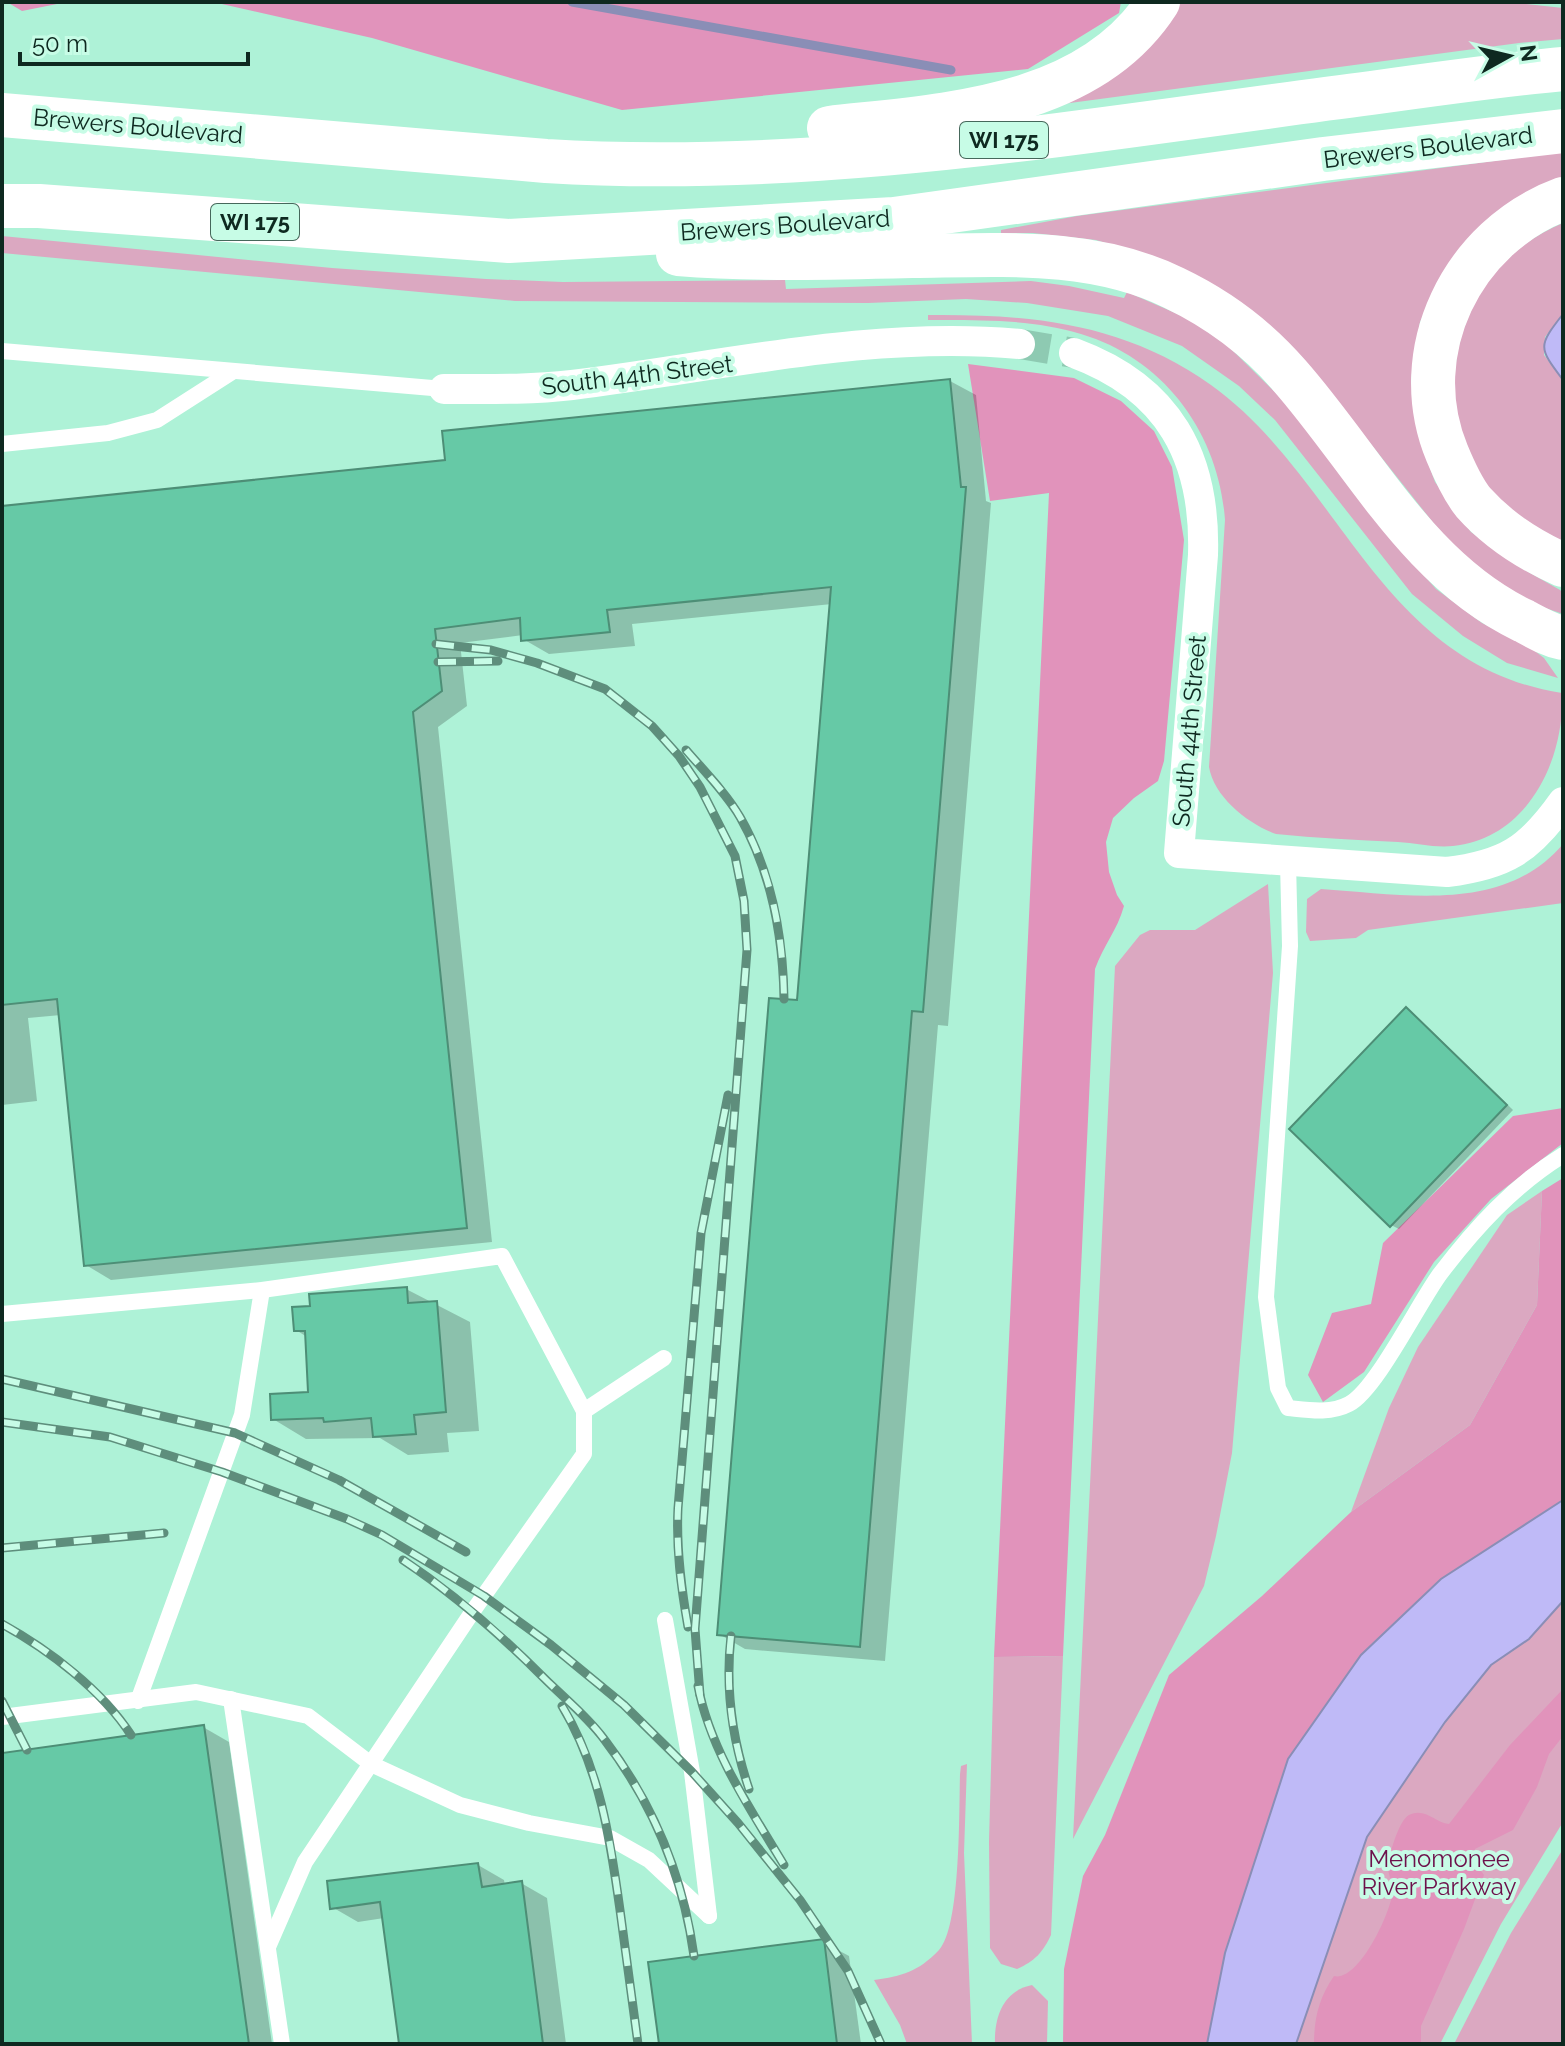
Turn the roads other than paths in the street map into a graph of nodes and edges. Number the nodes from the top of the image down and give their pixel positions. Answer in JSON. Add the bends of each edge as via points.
{"nodes":[{"id":1,"x":1158,"y":2,"type":"edge"},
{"id":2,"x":1563,"y":69,"type":"edge"},
{"id":3,"x":2,"y":115,"type":"edge"},
{"id":4,"x":1563,"y":131,"type":"edge"},
{"id":5,"x":443,"y":153,"type":"junction"},
{"id":6,"x":1563,"y":199,"type":"edge"},
{"id":7,"x":2,"y":206,"type":"edge"},
{"id":8,"x":509,"y":241,"type":"junction"},
{"id":9,"x":1020,"y":344,"type":"tunnel mouth"},
{"id":10,"x":2,"y":351,"type":"edge"},
{"id":11,"x":1074,"y":353,"type":"tunnel mouth"},
{"id":12,"x":232,"y":372,"type":"junction"},
{"id":13,"x":444,"y":389,"type":"joint"},
{"id":14,"x":2,"y":444,"type":"edge"},
{"id":15,"x":1563,"y":565,"type":"edge"},
{"id":16,"x":1563,"y":638,"type":"edge"},
{"id":17,"x":1563,"y":802,"type":"edge"},
{"id":18,"x":1288,"y":862,"type":"junction"},
{"id":19,"x":1563,"y":1155,"type":"edge"},
{"id":20,"x":262,"y":1290,"type":"junction"},
{"id":21,"x":2,"y":1314,"type":"edge"},
{"id":22,"x":664,"y":1358,"type":"dead end"},
{"id":23,"x":584,"y":1411,"type":"junction"},
{"id":24,"x":665,"y":1620,"type":"dead end"},
{"id":25,"x":231,"y":1699,"type":"junction"},
{"id":26,"x":138,"y":1701,"type":"junction"},
{"id":27,"x":2,"y":1717,"type":"edge"},
{"id":28,"x":371,"y":1764,"type":"junction"},
{"id":29,"x":268,"y":1947,"type":"junction"},
{"id":30,"x":282,"y":2044,"type":"edge"}],
"edges":[{"from":1,"to":5,"type":"highway","via":[[1137,30],[1087,70],[1055,86],[966,110],[733,136]]},
{"from":2,"to":5,"type":"highway","name":"Brewers Boulevard","number":"WI 175","via":[[942,148],[628,166]]},
{"from":3,"to":5,"type":"highway","name":"Brewers Boulevard","number":"WI 175"},
{"from":4,"to":8,"type":"highway","name":"Brewers Boulevard","number":"WI 175","via":[[894,219]]},
{"from":6,"to":15,"type":"highway","via":[[1514,225],[1483,252],[1456,290],[1433,355],[1433,410],[1455,473],[1472,501],[1508,534]]},
{"from":7,"to":8,"type":"highway","name":"Brewers Boulevard","number":"WI 175"},
{"from":8,"to":16,"type":"highway","via":[[747,259],[1043,255],[1146,275],[1225,317],[1288,373],[1454,577],[1501,611]]},
{"from":9,"to":13,"type":"street","name":"South 44th Street","via":[[872,344],[568,386]]},
{"from":10,"to":12,"type":"lane"},
{"from":11,"to":18,"type":"street","name":"South 44th Street","via":[[1111,368],[1158,406],[1172,423],[1198,485],[1203,555],[1179,853]]},
{"from":12,"to":13,"type":"lane"},
{"from":12,"to":14,"type":"lane","via":[[157,420],[108,433]]},
{"from":17,"to":18,"type":"street","name":"South 44th Street","via":[[1544,830],[1522,848],[1474,869],[1447,872]]},
{"from":18,"to":19,"type":"lane","via":[[1290,946],[1266,1297],[1278,1388],[1288,1408],[1318,1412],[1348,1405],[1368,1389],[1439,1275],[1495,1207]]},
{"from":20,"to":21,"type":"lane"},
{"from":20,"to":23,"type":"lane","via":[[502,1256]]},
{"from":20,"to":26,"type":"lane","via":[[242,1415]]},
{"from":22,"to":23,"type":"lane"},
{"from":23,"to":28,"type":"lane","via":[[584,1454]]},
{"from":24,"to":28,"type":"lane","via":[[692,1772],[709,1916],[649,1860],[610,1838],[460,1805]]},
{"from":25,"to":26,"type":"lane","via":[[196,1692]]},
{"from":25,"to":28,"type":"lane","via":[[308,1716]]},
{"from":25,"to":29,"type":"lane"},
{"from":26,"to":27,"type":"lane"},
{"from":28,"to":29,"type":"lane","via":[[305,1862]]},
{"from":29,"to":30,"type":"lane"}]}
